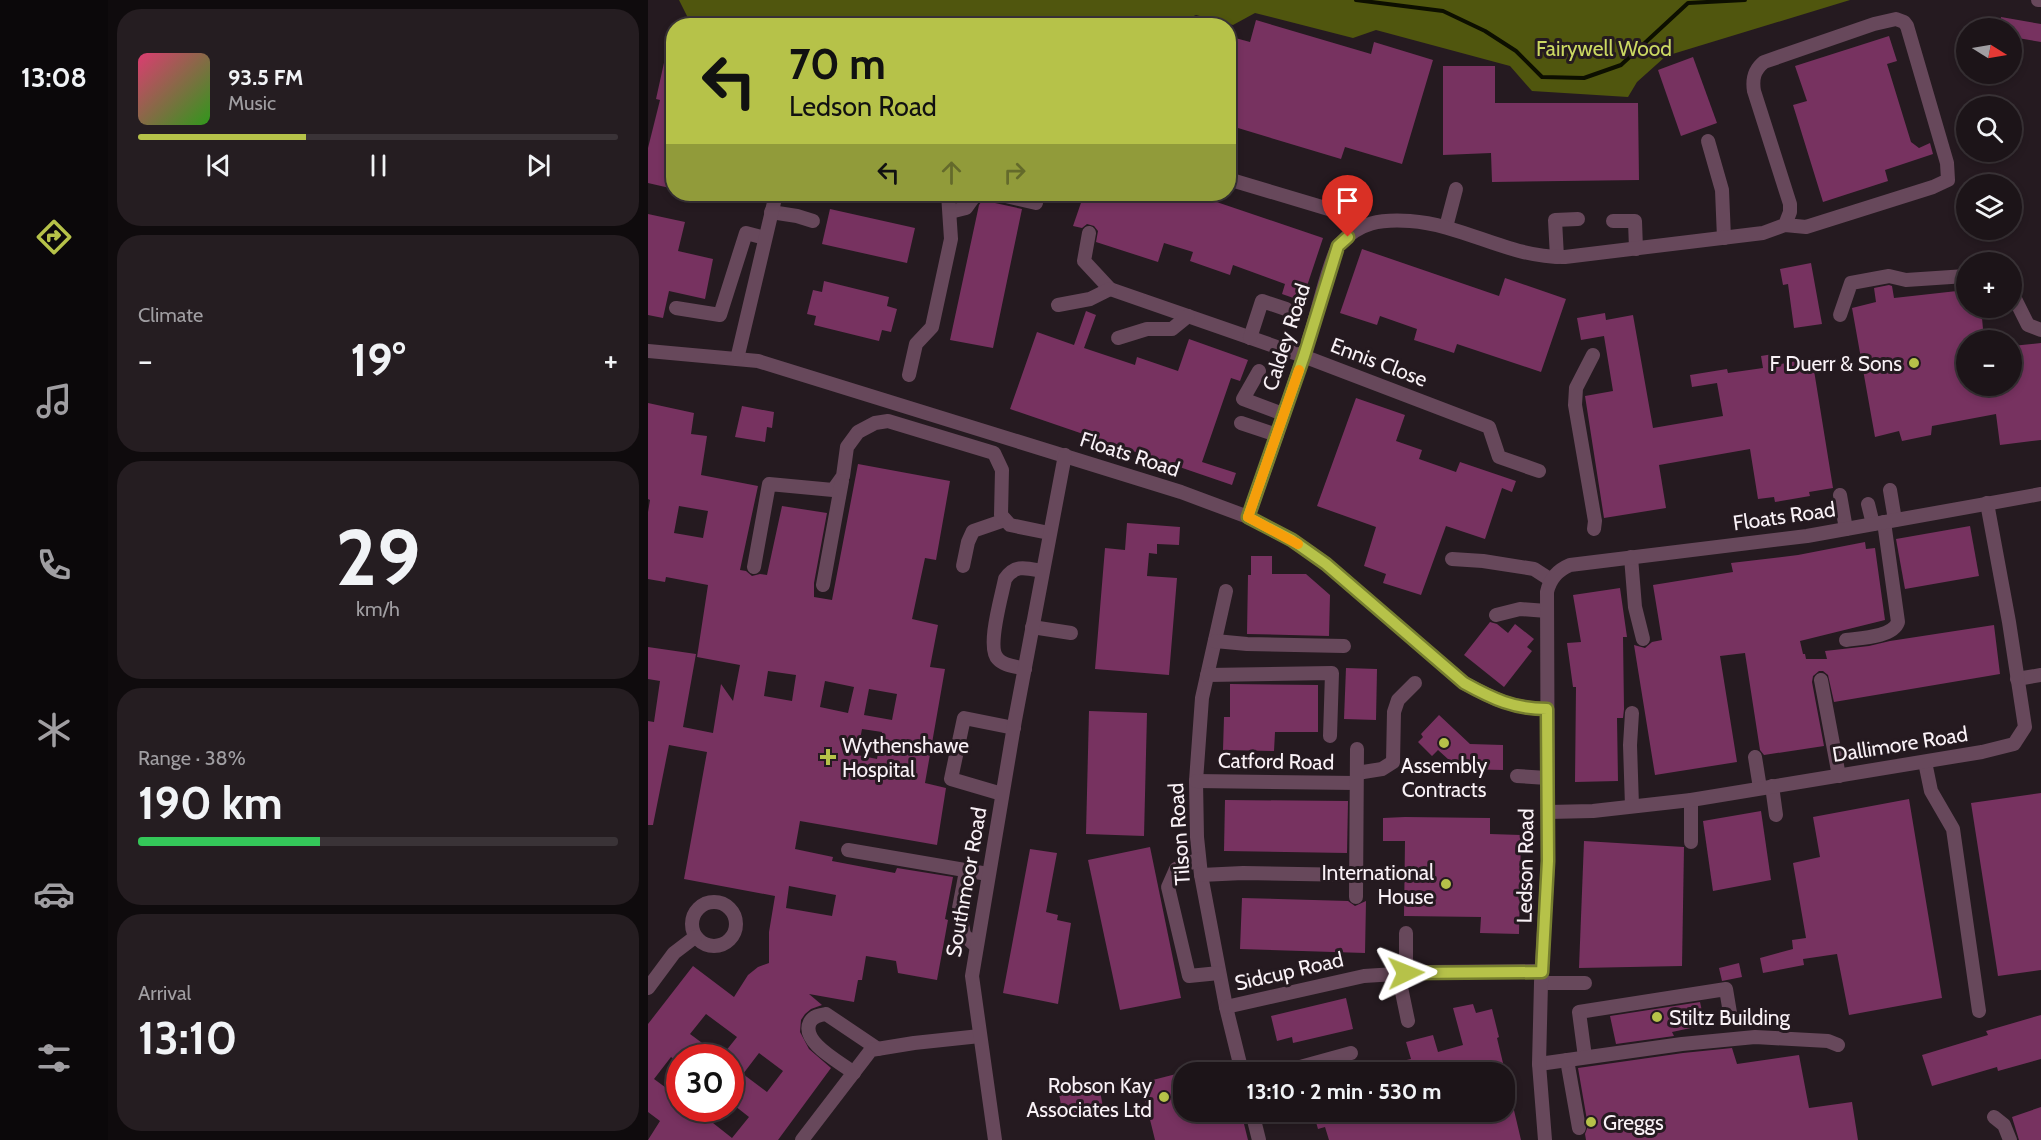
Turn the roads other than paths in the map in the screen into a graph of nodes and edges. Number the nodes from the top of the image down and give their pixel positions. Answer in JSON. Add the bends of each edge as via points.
{"nodes":[{"id":1,"x":1708,"y":141,"type":"dead end"},
{"id":2,"x":1236,"y":181,"type":"edge"},
{"id":3,"x":1456,"y":189,"type":"dead end"},
{"id":4,"x":774,"y":201,"type":"edge"},
{"id":5,"x":949,"y":201,"type":"edge"},
{"id":6,"x":971,"y":201,"type":"edge"},
{"id":7,"x":1027,"y":201,"type":"edge"},
{"id":8,"x":1036,"y":203,"type":"dead end"},
{"id":9,"x":771,"y":212,"type":"junction"},
{"id":10,"x":951,"y":217,"type":"junction"},
{"id":11,"x":1578,"y":219,"type":"dead end"},
{"id":12,"x":813,"y":221,"type":"dead end"},
{"id":13,"x":1613,"y":221,"type":"dead end"},
{"id":14,"x":1785,"y":225,"type":"junction"},
{"id":15,"x":1359,"y":227,"type":"junction"},
{"id":16,"x":1446,"y":227,"type":"junction"},
{"id":17,"x":1089,"y":233,"type":"dead end"},
{"id":18,"x":765,"y":238,"type":"junction"},
{"id":19,"x":1724,"y":238,"type":"junction"},
{"id":20,"x":1636,"y":249,"type":"junction"},
{"id":21,"x":1557,"y":257,"type":"junction"},
{"id":22,"x":1956,"y":277,"type":"edge"},
{"id":23,"x":1110,"y":289,"type":"junction"},
{"id":24,"x":1058,"y":305,"type":"dead end"},
{"id":25,"x":676,"y":308,"type":"dead end"},
{"id":26,"x":1286,"y":309,"type":"dead end"},
{"id":27,"x":2022,"y":313,"type":"edge"},
{"id":28,"x":1840,"y":315,"type":"dead end"},
{"id":29,"x":1188,"y":316,"type":"junction"},
{"id":30,"x":2041,"y":330,"type":"edge"},
{"id":31,"x":1118,"y":338,"type":"dead end"},
{"id":32,"x":1251,"y":338,"type":"junction"},
{"id":33,"x":648,"y":351,"type":"edge"},
{"id":34,"x":1593,"y":355,"type":"dead end"},
{"id":35,"x":1304,"y":356,"type":"junction"},
{"id":36,"x":737,"y":359,"type":"junction"},
{"id":37,"x":1259,"y":371,"type":"dead end"},
{"id":38,"x":909,"y":375,"type":"dead end"},
{"id":39,"x":1283,"y":414,"type":"junction"},
{"id":40,"x":1241,"y":423,"type":"dead end"},
{"id":41,"x":1277,"y":435,"type":"junction"},
{"id":42,"x":1065,"y":455,"type":"junction"},
{"id":43,"x":1539,"y":471,"type":"dead end"},
{"id":44,"x":843,"y":476,"type":"junction"},
{"id":45,"x":1890,"y":490,"type":"dead end"},
{"id":46,"x":1840,"y":495,"type":"dead end"},
{"id":47,"x":2041,"y":495,"type":"edge"},
{"id":48,"x":1987,"y":503,"type":"junction"},
{"id":49,"x":1868,"y":504,"type":"dead end"},
{"id":50,"x":1248,"y":517,"type":"junction"},
{"id":51,"x":1005,"y":520,"type":"junction"},
{"id":52,"x":1884,"y":522,"type":"junction"},
{"id":53,"x":1846,"y":529,"type":"junction"},
{"id":54,"x":1594,"y":530,"type":"dead end"},
{"id":55,"x":1049,"y":533,"type":"junction"},
{"id":56,"x":1631,"y":557,"type":"junction"},
{"id":57,"x":1452,"y":559,"type":"dead end"},
{"id":58,"x":963,"y":566,"type":"dead end"},
{"id":59,"x":754,"y":567,"type":"dead end"},
{"id":60,"x":1042,"y":571,"type":"junction"},
{"id":61,"x":823,"y":585,"type":"dead end"},
{"id":62,"x":1549,"y":586,"type":"junction"},
{"id":63,"x":1226,"y":591,"type":"dead end"},
{"id":64,"x":1547,"y":611,"type":"junction"},
{"id":65,"x":1496,"y":615,"type":"dead end"},
{"id":66,"x":1032,"y":627,"type":"junction"},
{"id":67,"x":1071,"y":633,"type":"dead end"},
{"id":68,"x":1643,"y":639,"type":"dead end"},
{"id":69,"x":1846,"y":640,"type":"dead end"},
{"id":70,"x":1215,"y":641,"type":"junction"},
{"id":71,"x":1344,"y":646,"type":"dead end"},
{"id":72,"x":1025,"y":669,"type":"junction"},
{"id":73,"x":1207,"y":675,"type":"junction"},
{"id":74,"x":2041,"y":675,"type":"edge"},
{"id":75,"x":2017,"y":679,"type":"junction"},
{"id":76,"x":1821,"y":680,"type":"dead end"},
{"id":77,"x":1415,"y":683,"type":"dead end"},
{"id":78,"x":1547,"y":709,"type":"junction"},
{"id":79,"x":1632,"y":713,"type":"dead end"},
{"id":80,"x":1014,"y":728,"type":"junction"},
{"id":81,"x":1330,"y":736,"type":"dead end"},
{"id":82,"x":1357,"y":749,"type":"dead end"},
{"id":83,"x":1755,"y":757,"type":"dead end"},
{"id":84,"x":1925,"y":762,"type":"junction"},
{"id":85,"x":1517,"y":776,"type":"dead end"},
{"id":86,"x":1839,"y":776,"type":"junction"},
{"id":87,"x":1357,"y":778,"type":"junction"},
{"id":88,"x":1547,"y":778,"type":"junction"},
{"id":89,"x":1196,"y":781,"type":"junction"},
{"id":90,"x":1766,"y":787,"type":"junction"},
{"id":91,"x":1002,"y":794,"type":"junction"},
{"id":92,"x":1691,"y":800,"type":"junction"},
{"id":93,"x":1632,"y":806,"type":"junction"},
{"id":94,"x":1548,"y":812,"type":"junction"},
{"id":95,"x":1776,"y":815,"type":"dead end"},
{"id":96,"x":1691,"y":842,"type":"dead end"},
{"id":97,"x":848,"y":850,"type":"dead end"},
{"id":98,"x":1199,"y":859,"type":"junction"},
{"id":99,"x":966,"y":871,"type":"junction"},
{"id":100,"x":988,"y":874,"type":"junction"},
{"id":101,"x":1356,"y":874,"type":"junction"},
{"id":102,"x":1201,"y":875,"type":"junction"},
{"id":103,"x":1356,"y":897,"type":"dead end"},
{"id":104,"x":1406,"y":933,"type":"dead end"},
{"id":105,"x":695,"y":937,"type":"dead end"},
{"id":106,"x":976,"y":946,"type":"junction"},
{"id":107,"x":1219,"y":973,"type":"junction"},
{"id":108,"x":1402,"y":973,"type":"junction"},
{"id":109,"x":1542,"y":977,"type":"junction"},
{"id":110,"x":1585,"y":983,"type":"dead end"},
{"id":111,"x":648,"y":988,"type":"edge"},
{"id":112,"x":1226,"y":1007,"type":"junction"},
{"id":113,"x":1979,"y":1011,"type":"dead end"},
{"id":114,"x":1731,"y":1019,"type":"dead end"},
{"id":115,"x":1408,"y":1020,"type":"dead end"},
{"id":116,"x":980,"y":1036,"type":"junction"},
{"id":117,"x":1838,"y":1045,"type":"dead end"},
{"id":118,"x":879,"y":1049,"type":"junction"},
{"id":119,"x":1351,"y":1053,"type":"dead end"},
{"id":120,"x":1591,"y":1056,"type":"junction"},
{"id":121,"x":1567,"y":1060,"type":"junction"},
{"id":122,"x":1240,"y":1062,"type":"edge"},
{"id":123,"x":1318,"y":1062,"type":"edge"},
{"id":124,"x":1539,"y":1064,"type":"junction"},
{"id":125,"x":854,"y":1073,"type":"junction"},
{"id":126,"x":1994,"y":1117,"type":"dead end"},
{"id":127,"x":1254,"y":1122,"type":"edge"},
{"id":128,"x":1579,"y":1128,"type":"dead end"},
{"id":129,"x":802,"y":1140,"type":"edge"},
{"id":130,"x":995,"y":1140,"type":"edge"},
{"id":131,"x":1259,"y":1140,"type":"edge"},
{"id":132,"x":1545,"y":1140,"type":"edge"},
{"id":133,"x":2010,"y":1140,"type":"edge"}],
"edges":[{"from":1,"to":19,"type":"street","via":[[1722,190]]},
{"from":2,"to":15,"type":"street","via":[[1342,213]]},
{"from":3,"to":16,"type":"street"},
{"from":4,"to":9,"type":"street"},
{"from":5,"to":10,"type":"street"},
{"from":6,"to":10,"type":"street"},
{"from":7,"to":8,"type":"street"},
{"from":9,"to":12,"type":"street"},
{"from":9,"to":18,"type":"street"},
{"from":10,"to":38,"type":"street","via":[[951,239],[932,327],[916,344]]},
{"from":11,"to":21,"type":"street","via":[[1555,220]]},
{"from":13,"to":20,"type":"street","via":[[1635,221]]},
{"from":14,"to":14,"type":"street","via":[[1790,204],[1754,91],[1755,72],[1764,62],[1874,24],[1896,19],[1904,22],[1947,163],[1948,180],[1806,227]]},
{"from":14,"to":19,"type":"street","via":[[1763,233]]},
{"from":15,"to":16,"type":"street","via":[[1393,220]]},
{"from":15,"to":35,"type":"street","name":"Caldey Road","via":[[1338,246]]},
{"from":16,"to":21,"type":"street","via":[[1524,253]]},
{"from":17,"to":23,"type":"street","name":"Ennis Close","via":[[1084,261]]},
{"from":18,"to":25,"type":"street","via":[[746,233],[720,315]]},
{"from":18,"to":36,"type":"street"},
{"from":19,"to":20,"type":"street"},
{"from":20,"to":21,"type":"street"},
{"from":22,"to":28,"type":"street","via":[[1906,280],[1889,276],[1851,283]]},
{"from":23,"to":24,"type":"street","via":[[1090,299]]},
{"from":23,"to":29,"type":"street","name":"Ennis Close"},
{"from":26,"to":32,"type":"street","via":[[1262,301]]},
{"from":27,"to":30,"type":"street","via":[[2028,325]]},
{"from":29,"to":31,"type":"street","via":[[1172,329],[1147,329]]},
{"from":29,"to":32,"type":"street","name":"Ennis Close"},
{"from":32,"to":35,"type":"street","name":"Ennis Close"},
{"from":33,"to":36,"type":"street","name":"Floats Road"},
{"from":34,"to":54,"type":"street","via":[[1576,388],[1575,405]]},
{"from":35,"to":39,"type":"street","name":"Caldey Road"},
{"from":35,"to":43,"type":"street","name":"Ennis Close","via":[[1490,427],[1498,457]]},
{"from":36,"to":42,"type":"street","name":"Floats Road","via":[[758,361]]},
{"from":37,"to":39,"type":"street","via":[[1243,399]]},
{"from":39,"to":41,"type":"street","name":"Caldey Road"},
{"from":40,"to":41,"type":"street"},
{"from":41,"to":50,"type":"street","name":"Caldey Road"},
{"from":42,"to":50,"type":"street","name":"Floats Road"},
{"from":42,"to":55,"type":"street","name":"Southmoor Road"},
{"from":44,"to":51,"type":"street","via":[[847,447],[858,432],[875,423],[888,422],[994,453],[1002,470],[1001,514]]},
{"from":44,"to":59,"type":"street","via":[[833,490],[769,484]]},
{"from":44,"to":61,"type":"street"},
{"from":45,"to":52,"type":"street"},
{"from":46,"to":53,"type":"street"},
{"from":47,"to":48,"type":"street","name":"Floats Road"},
{"from":48,"to":52,"type":"street","name":"Floats Road"},
{"from":48,"to":75,"type":"street","name":"Dallimore Road"},
{"from":49,"to":52,"type":"street"},
{"from":50,"to":78,"type":"street","name":"Floats Road","via":[[1292,540],[1326,564],[1464,683],[1508,704]]},
{"from":51,"to":55,"type":"street","via":[[1010,525]]},
{"from":51,"to":58,"type":"street","via":[[973,531]]},
{"from":52,"to":53,"type":"street","name":"Floats Road"},
{"from":52,"to":69,"type":"street","via":[[1898,622],[1890,632]]},
{"from":53,"to":56,"type":"street","name":"Floats Road"},
{"from":55,"to":60,"type":"street","name":"Southmoor Road"},
{"from":56,"to":62,"type":"street","name":"Floats Road","via":[[1570,564],[1559,569]]},
{"from":56,"to":68,"type":"street","via":[[1635,606]]},
{"from":57,"to":62,"type":"street","via":[[1534,569]]},
{"from":60,"to":66,"type":"street","name":"Southmoor Road"},
{"from":60,"to":72,"type":"street","via":[[1010,571],[995,629],[996,658]]},
{"from":62,"to":64,"type":"street","name":"Ledson Road"},
{"from":63,"to":70,"type":"street","name":"Tilson Road"},
{"from":64,"to":65,"type":"street","via":[[1521,609]]},
{"from":64,"to":78,"type":"street","name":"Ledson Road"},
{"from":66,"to":67,"type":"street"},
{"from":66,"to":72,"type":"street","name":"Southmoor Road"},
{"from":70,"to":71,"type":"street"},
{"from":70,"to":73,"type":"street","name":"Tilson Road"},
{"from":72,"to":80,"type":"street","name":"Southmoor Road"},
{"from":73,"to":81,"type":"street","via":[[1332,673]]},
{"from":73,"to":89,"type":"street","name":"Tilson Road"},
{"from":74,"to":75,"type":"street"},
{"from":75,"to":84,"type":"street","name":"Dallimore Road","via":[[2025,727],[2014,744]]},
{"from":76,"to":86,"type":"street"},
{"from":77,"to":87,"type":"street","via":[[1398,700],[1394,711],[1393,762]]},
{"from":78,"to":88,"type":"street","name":"Ledson Road"},
{"from":79,"to":93,"type":"street"},
{"from":80,"to":91,"type":"street","name":"Southmoor Road"},
{"from":80,"to":91,"type":"street","via":[[964,718],[951,779]]},
{"from":82,"to":87,"type":"street","name":"Catford Road"},
{"from":83,"to":90,"type":"street"},
{"from":84,"to":86,"type":"street","name":"Dallimore Road"},
{"from":84,"to":113,"type":"street","via":[[1930,791],[1953,830]]},
{"from":85,"to":88,"type":"street"},
{"from":86,"to":90,"type":"street","name":"Dallimore Road"},
{"from":87,"to":89,"type":"street","name":"Catford Road"},
{"from":87,"to":101,"type":"street","name":"Catford Road"},
{"from":88,"to":94,"type":"street","name":"Ledson Road"},
{"from":89,"to":98,"type":"street","name":"Tilson Road"},
{"from":90,"to":92,"type":"street","name":"Dallimore Road"},
{"from":90,"to":95,"type":"street"},
{"from":91,"to":100,"type":"street","name":"Southmoor Road"},
{"from":92,"to":93,"type":"street","name":"Dallimore Road"},
{"from":92,"to":96,"type":"street"},
{"from":93,"to":94,"type":"street","name":"Dallimore Road"},
{"from":94,"to":109,"type":"street","name":"Ledson Road"},
{"from":97,"to":99,"type":"street"},
{"from":98,"to":102,"type":"street","name":"Tilson Road"},
{"from":98,"to":107,"type":"street","via":[[1176,869],[1168,887],[1189,976]]},
{"from":99,"to":100,"type":"street"},
{"from":99,"to":106,"type":"street","via":[[959,908],[964,935]]},
{"from":100,"to":106,"type":"street","name":"Southmoor Road"},
{"from":101,"to":102,"type":"street"},
{"from":101,"to":103,"type":"street","name":"Catford Road"},
{"from":102,"to":107,"type":"street","name":"Tilson Road"},
{"from":104,"to":108,"type":"street"},
{"from":105,"to":111,"type":"street","via":[[674,953]]},
{"from":106,"to":116,"type":"street","name":"Southmoor Road","via":[[972,976]]},
{"from":107,"to":112,"type":"street","name":"Tilson Road"},
{"from":108,"to":109,"type":"street","name":"Sidcup Road"},
{"from":108,"to":112,"type":"street","name":"Sidcup Road","via":[[1364,976]]},
{"from":108,"to":115,"type":"street"},
{"from":109,"to":110,"type":"street","name":"Sidcup Road"},
{"from":109,"to":124,"type":"street","name":"Ledson Road"},
{"from":112,"to":122,"type":"street","name":"Tilson Road"},
{"from":114,"to":120,"type":"street","via":[[1726,989],[1578,1012]]},
{"from":116,"to":118,"type":"street"},
{"from":116,"to":130,"type":"street","name":"Southmoor Road"},
{"from":117,"to":120,"type":"street","via":[[1828,1041],[1755,1037]]},
{"from":118,"to":125,"type":"street","via":[[871,1050]]},
{"from":118,"to":125,"type":"street","via":[[826,1014],[813,1018],[808,1035]]},
{"from":119,"to":123,"type":"street"},
{"from":120,"to":121,"type":"street"},
{"from":121,"to":124,"type":"street"},
{"from":121,"to":128,"type":"street"},
{"from":124,"to":132,"type":"street","name":"Ledson Road"},
{"from":125,"to":129,"type":"street"},
{"from":126,"to":133,"type":"street","via":[[2004,1125]]},
{"from":127,"to":131,"type":"street"}]}
